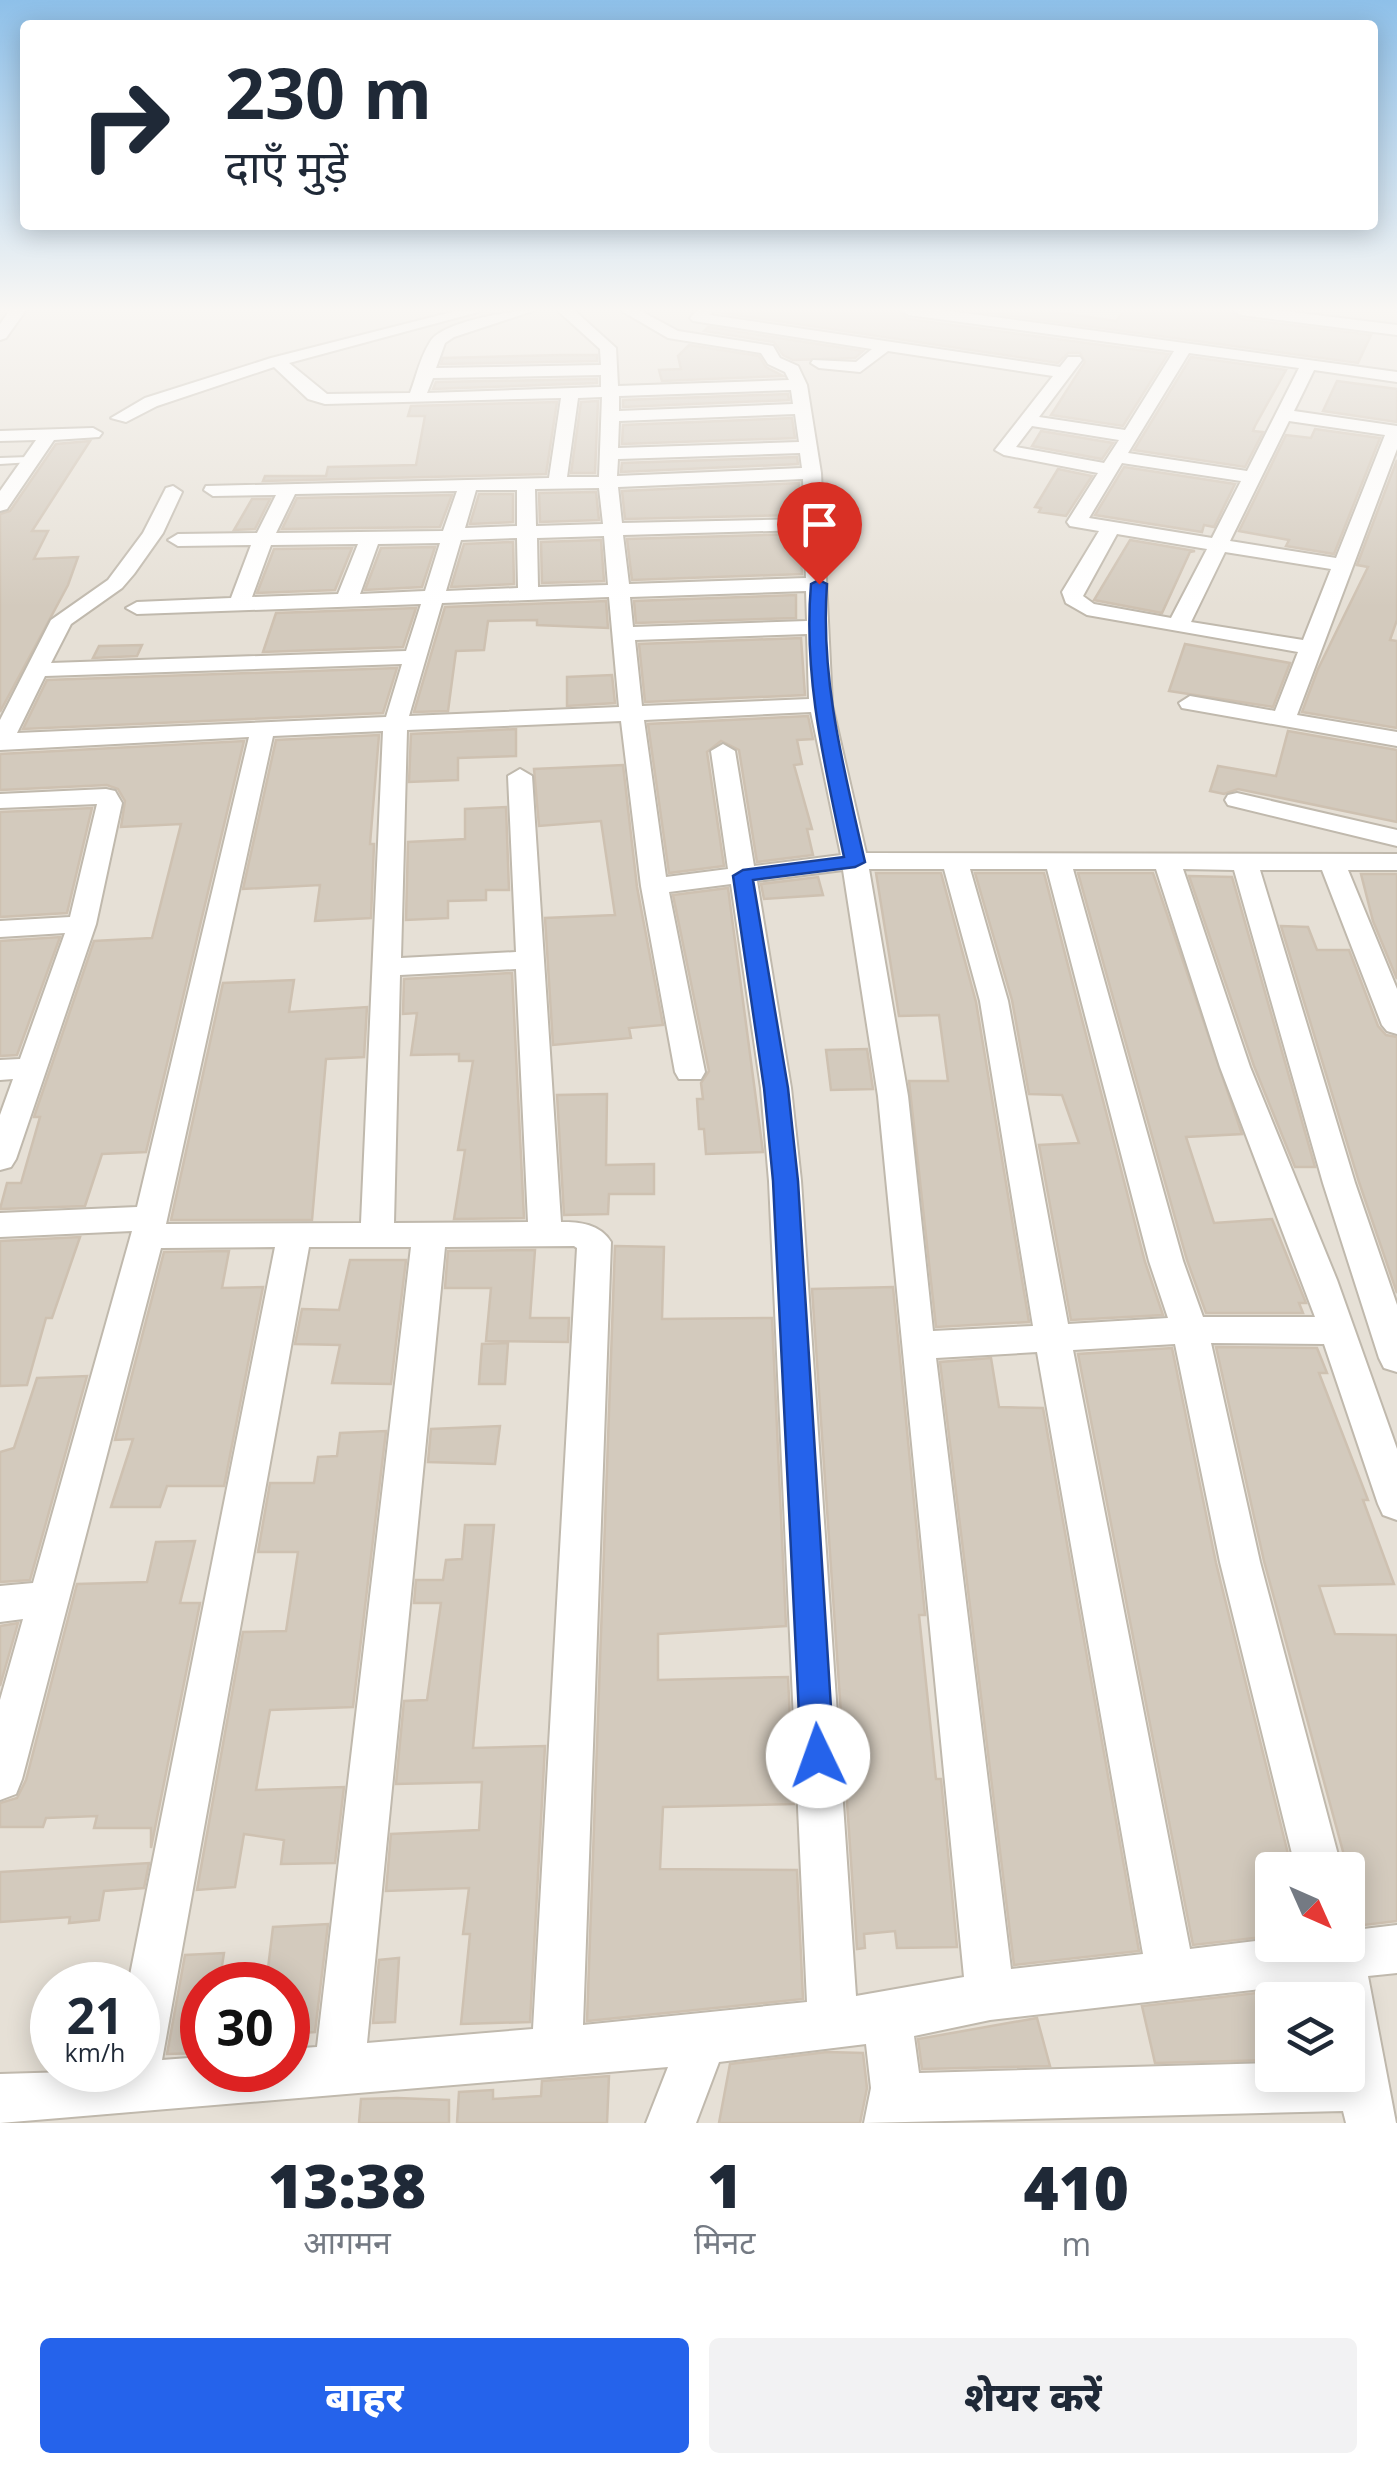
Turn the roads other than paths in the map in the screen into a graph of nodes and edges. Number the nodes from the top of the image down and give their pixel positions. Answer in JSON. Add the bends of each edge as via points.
{"nodes":[{"id":1,"x":137,"y":409,"type":"edge"},
{"id":2,"x":568,"y":409,"type":"edge"},
{"id":3,"x":611,"y":409,"type":"edge"},
{"id":4,"x":732,"y":409,"type":"edge"},
{"id":5,"x":808,"y":409,"type":"edge"},
{"id":6,"x":1035,"y":409,"type":"edge"},
{"id":7,"x":1146,"y":409,"type":"edge"},
{"id":8,"x":1287,"y":409,"type":"edge"},
{"id":9,"x":723,"y":412,"type":"junction"},
{"id":10,"x":659,"y":414,"type":"junction"},
{"id":11,"x":1284,"y":415,"type":"junction"},
{"id":12,"x":612,"y":416,"type":"junction"},
{"id":13,"x":120,"y":418,"type":"dead end"},
{"id":14,"x":1026,"y":420,"type":"junction"},
{"id":15,"x":1396,"y":431,"type":"edge"},
{"id":16,"x":93,"y":433,"type":"dead end"},
{"id":17,"x":0,"y":436,"type":"edge"},
{"id":18,"x":48,"y":436,"type":"junction"},
{"id":19,"x":1129,"y":436,"type":"junction"},
{"id":20,"x":734,"y":449,"type":"junction"},
{"id":21,"x":663,"y":452,"type":"junction"},
{"id":22,"x":608,"y":454,"type":"junction"},
{"id":23,"x":30,"y":460,"type":"junction"},
{"id":24,"x":810,"y":460,"type":"junction"},
{"id":25,"x":0,"y":461,"type":"edge"},
{"id":26,"x":1113,"y":463,"type":"junction"},
{"id":27,"x":1253,"y":477,"type":"junction"},
{"id":28,"x":608,"y":482,"type":"junction"},
{"id":29,"x":557,"y":483,"type":"junction"},
{"id":30,"x":526,"y":484,"type":"junction"},
{"id":31,"x":468,"y":485,"type":"junction"},
{"id":32,"x":288,"y":489,"type":"junction"},
{"id":33,"x":213,"y":490,"type":"dead end"},
{"id":34,"x":173,"y":492,"type":"dead end"},
{"id":35,"x":4,"y":495,"type":"edge"},
{"id":36,"x":720,"y":503,"type":"junction"},
{"id":37,"x":816,"y":524,"type":"junction"},
{"id":38,"x":1112,"y":527,"type":"junction"},
{"id":39,"x":614,"y":531,"type":"junction"},
{"id":40,"x":527,"y":534,"type":"junction"},
{"id":41,"x":451,"y":535,"type":"junction"},
{"id":42,"x":370,"y":538,"type":"junction"},
{"id":43,"x":178,"y":540,"type":"dead end"},
{"id":44,"x":263,"y":540,"type":"junction"},
{"id":45,"x":1220,"y":544,"type":"junction"},
{"id":46,"x":1344,"y":565,"type":"junction"},
{"id":47,"x":819,"y":584,"type":"junction"},
{"id":48,"x":620,"y":592,"type":"junction"},
{"id":49,"x":528,"y":596,"type":"junction"},
{"id":50,"x":432,"y":599,"type":"junction"},
{"id":51,"x":346,"y":602,"type":"junction"},
{"id":52,"x":239,"y":604,"type":"junction"},
{"id":53,"x":137,"y":608,"type":"dead end"},
{"id":54,"x":1178,"y":626,"type":"junction"},
{"id":55,"x":816,"y":627,"type":"junction"},
{"id":56,"x":625,"y":634,"type":"junction"},
{"id":57,"x":1310,"y":648,"type":"junction"},
{"id":58,"x":413,"y":657,"type":"junction"},
{"id":59,"x":36,"y":670,"type":"junction"},
{"id":60,"x":1190,"y":704,"type":"dead end"},
{"id":61,"x":821,"y":705,"type":"junction"},
{"id":62,"x":631,"y":712,"type":"junction"},
{"id":63,"x":1283,"y":720,"type":"junction"},
{"id":64,"x":395,"y":724,"type":"junction"},
{"id":65,"x":263,"y":729,"type":"junction"},
{"id":66,"x":1397,"y":740,"type":"edge"},
{"id":67,"x":1,"y":742,"type":"edge"},
{"id":68,"x":723,"y":751,"type":"dead end"},
{"id":69,"x":520,"y":776,"type":"dead end"},
{"id":70,"x":1236,"y":800,"type":"dead end"},
{"id":71,"x":0,"y":802,"type":"edge"},
{"id":72,"x":1397,"y":838,"type":"edge"},
{"id":73,"x":855,"y":862,"type":"junction"},
{"id":74,"x":955,"y":862,"type":"junction"},
{"id":75,"x":1058,"y":862,"type":"junction"},
{"id":76,"x":1167,"y":862,"type":"junction"},
{"id":77,"x":1245,"y":862,"type":"junction"},
{"id":78,"x":1332,"y":862,"type":"junction"},
{"id":79,"x":1397,"y":862,"type":"edge"},
{"id":80,"x":743,"y":876,"type":"junction"},
{"id":81,"x":654,"y":886,"type":"junction"},
{"id":82,"x":82,"y":924,"type":"junction"},
{"id":83,"x":0,"y":928,"type":"edge"},
{"id":84,"x":532,"y":960,"type":"junction"},
{"id":85,"x":386,"y":966,"type":"junction"},
{"id":86,"x":1397,"y":1024,"type":"edge"},
{"id":87,"x":34,"y":1068,"type":"junction"},
{"id":88,"x":0,"y":1070,"type":"edge"},
{"id":89,"x":690,"y":1072,"type":"dead end"},
{"id":90,"x":0,"y":1159,"type":"edge"},
{"id":91,"x":1281,"y":1179,"type":"junction"},
{"id":92,"x":1338,"y":1183,"type":"junction"},
{"id":93,"x":0,"y":1224,"type":"edge"},
{"id":94,"x":149,"y":1227,"type":"junction"},
{"id":95,"x":295,"y":1233,"type":"junction"},
{"id":96,"x":377,"y":1234,"type":"junction"},
{"id":97,"x":546,"y":1234,"type":"junction"},
{"id":98,"x":429,"y":1235,"type":"junction"},
{"id":99,"x":1190,"y":1330,"type":"junction"},
{"id":100,"x":1338,"y":1332,"type":"junction"},
{"id":101,"x":1056,"y":1337,"type":"junction"},
{"id":102,"x":917,"y":1346,"type":"junction"},
{"id":103,"x":1397,"y":1358,"type":"edge"},
{"id":104,"x":1397,"y":1504,"type":"edge"},
{"id":105,"x":47,"y":1600,"type":"junction"},
{"id":106,"x":0,"y":1604,"type":"edge"},
{"id":107,"x":0,"y":1779,"type":"edge"},
{"id":108,"x":1314,"y":1852,"type":"edge"},
{"id":109,"x":1397,"y":1949,"type":"edge"},
{"id":110,"x":1365,"y":1950,"type":"edge"},
{"id":111,"x":156,"y":1962,"type":"edge"},
{"id":112,"x":1259,"y":1962,"type":"edge"},
{"id":113,"x":1342,"y":1962,"type":"edge"},
{"id":114,"x":1172,"y":1975,"type":"junction"},
{"id":115,"x":990,"y":1996,"type":"junction"},
{"id":116,"x":886,"y":2017,"type":"junction"},
{"id":117,"x":833,"y":2025,"type":"junction"},
{"id":118,"x":703,"y":2039,"type":"junction"},
{"id":119,"x":557,"y":2051,"type":"junction"},
{"id":120,"x":338,"y":2070,"type":"junction"},
{"id":121,"x":160,"y":2072,"type":"edge"},
{"id":122,"x":39,"y":2092,"type":"edge"},
{"id":123,"x":0,"y":2100,"type":"edge"},
{"id":124,"x":1368,"y":2104,"type":"edge"},
{"id":125,"x":891,"y":2111,"type":"edge"},
{"id":126,"x":671,"y":2123,"type":"edge"}],
"edges":[{"from":1,"to":13,"type":"street"},
{"from":2,"to":29,"type":"street"},
{"from":3,"to":12,"type":"street"},
{"from":4,"to":9,"type":"street"},
{"from":5,"to":24,"type":"street"},
{"from":6,"to":14,"type":"street"},
{"from":7,"to":19,"type":"street"},
{"from":8,"to":11,"type":"street"},
{"from":9,"to":10,"type":"street"},
{"from":9,"to":20,"type":"street"},
{"from":10,"to":12,"type":"street"},
{"from":10,"to":21,"type":"street"},
{"from":11,"to":15,"type":"street"},
{"from":11,"to":27,"type":"street"},
{"from":12,"to":22,"type":"street"},
{"from":14,"to":19,"type":"street"},
{"from":14,"to":26,"type":"street","via":[[1004,448],[1009,453]]},
{"from":15,"to":46,"type":"street"},
{"from":16,"to":18,"type":"street"},
{"from":17,"to":18,"type":"street"},
{"from":18,"to":23,"type":"street"},
{"from":19,"to":26,"type":"street"},
{"from":20,"to":21,"type":"street"},
{"from":20,"to":24,"type":"street"},
{"from":21,"to":22,"type":"street"},
{"from":22,"to":28,"type":"street"},
{"from":23,"to":25,"type":"lane"},
{"from":23,"to":35,"type":"street"},
{"from":24,"to":36,"type":"street"},
{"from":24,"to":37,"type":"street"},
{"from":26,"to":27,"type":"street"},
{"from":26,"to":38,"type":"street","via":[[1078,522]]},
{"from":27,"to":45,"type":"street"},
{"from":28,"to":29,"type":"street"},
{"from":28,"to":36,"type":"street"},
{"from":28,"to":39,"type":"street"},
{"from":29,"to":30,"type":"street"},
{"from":30,"to":31,"type":"street"},
{"from":30,"to":40,"type":"street"},
{"from":31,"to":32,"type":"street"},
{"from":31,"to":41,"type":"street"},
{"from":32,"to":33,"type":"street"},
{"from":32,"to":44,"type":"street"},
{"from":34,"to":59,"type":"street","via":[[127,570],[62,620]]},
{"from":36,"to":37,"type":"street"},
{"from":36,"to":39,"type":"street"},
{"from":37,"to":47,"type":"street"},
{"from":38,"to":45,"type":"street"},
{"from":38,"to":54,"type":"street","via":[[1073,599],[1087,608]]},
{"from":39,"to":40,"type":"street"},
{"from":39,"to":48,"type":"street"},
{"from":40,"to":41,"type":"street"},
{"from":40,"to":49,"type":"street"},
{"from":41,"to":42,"type":"street"},
{"from":41,"to":50,"type":"street"},
{"from":42,"to":44,"type":"street"},
{"from":42,"to":51,"type":"street"},
{"from":43,"to":44,"type":"street"},
{"from":44,"to":52,"type":"street"},
{"from":45,"to":46,"type":"street"},
{"from":45,"to":54,"type":"street"},
{"from":46,"to":57,"type":"street"},
{"from":47,"to":48,"type":"street"},
{"from":47,"to":55,"type":"street"},
{"from":48,"to":49,"type":"street"},
{"from":48,"to":56,"type":"street"},
{"from":49,"to":50,"type":"street"},
{"from":50,"to":51,"type":"street"},
{"from":50,"to":58,"type":"street"},
{"from":51,"to":52,"type":"street"},
{"from":52,"to":53,"type":"street"},
{"from":54,"to":57,"type":"street"},
{"from":55,"to":56,"type":"street"},
{"from":55,"to":61,"type":"street"},
{"from":56,"to":62,"type":"street"},
{"from":57,"to":63,"type":"street"},
{"from":58,"to":59,"type":"street"},
{"from":58,"to":64,"type":"street"},
{"from":59,"to":67,"type":"street"},
{"from":60,"to":63,"type":"street"},
{"from":61,"to":62,"type":"street"},
{"from":61,"to":73,"type":"street"},
{"from":62,"to":64,"type":"street"},
{"from":62,"to":81,"type":"street"},
{"from":63,"to":66,"type":"street"},
{"from":64,"to":65,"type":"street"},
{"from":64,"to":85,"type":"street"},
{"from":65,"to":67,"type":"street"},
{"from":65,"to":94,"type":"street"},
{"from":68,"to":80,"type":"street"},
{"from":69,"to":84,"type":"street"},
{"from":70,"to":72,"type":"street"},
{"from":71,"to":82,"type":"street","via":[[109,799]]},
{"from":73,"to":74,"type":"street"},
{"from":73,"to":80,"type":"street"},
{"from":73,"to":102,"type":"street","via":[[893,1096]]},
{"from":74,"to":75,"type":"street"},
{"from":74,"to":101,"type":"street","via":[[994,1000]]},
{"from":75,"to":76,"type":"street"},
{"from":75,"to":99,"type":"street"},
{"from":76,"to":77,"type":"street"},
{"from":76,"to":91,"type":"street","via":[[1235,1067]]},
{"from":77,"to":78,"type":"street"},
{"from":77,"to":92,"type":"street"},
{"from":78,"to":79,"type":"street"},
{"from":78,"to":86,"type":"street"},
{"from":80,"to":81,"type":"street"},
{"from":80,"to":117,"type":"street","via":[[785,1181]]},
{"from":81,"to":89,"type":"street"},
{"from":82,"to":83,"type":"street"},
{"from":82,"to":87,"type":"street"},
{"from":84,"to":85,"type":"street"},
{"from":84,"to":97,"type":"street"},
{"from":85,"to":96,"type":"street"},
{"from":87,"to":88,"type":"street"},
{"from":87,"to":90,"type":"street"},
{"from":91,"to":92,"type":"street"},
{"from":91,"to":100,"type":"street"},
{"from":92,"to":103,"type":"street"},
{"from":93,"to":94,"type":"street"},
{"from":94,"to":95,"type":"street"},
{"from":94,"to":105,"type":"street"},
{"from":95,"to":96,"type":"street"},
{"from":95,"to":111,"type":"street"},
{"from":96,"to":98,"type":"street"},
{"from":97,"to":98,"type":"street"},
{"from":97,"to":119,"type":"street","via":[[588,1236],[595,1249]]},
{"from":98,"to":120,"type":"street"},
{"from":99,"to":100,"type":"street"},
{"from":99,"to":101,"type":"street"},
{"from":99,"to":108,"type":"street","via":[[1240,1562]]},
{"from":100,"to":104,"type":"street"},
{"from":101,"to":102,"type":"street"},
{"from":101,"to":114,"type":"street"},
{"from":102,"to":115,"type":"street"},
{"from":105,"to":106,"type":"street"},
{"from":105,"to":107,"type":"street"},
{"from":109,"to":110,"type":"street"},
{"from":112,"to":114,"type":"street"},
{"from":113,"to":124,"type":"street"},
{"from":114,"to":115,"type":"street"},
{"from":115,"to":116,"type":"street"},
{"from":116,"to":117,"type":"street"},
{"from":116,"to":125,"type":"street","via":[[895,2056]]},
{"from":117,"to":118,"type":"street"},
{"from":118,"to":119,"type":"street"},
{"from":118,"to":126,"type":"street"},
{"from":119,"to":120,"type":"street"},
{"from":120,"to":121,"type":"street"},
{"from":122,"to":123,"type":"street"},
{"from":124,"to":125,"type":"street"}]}
